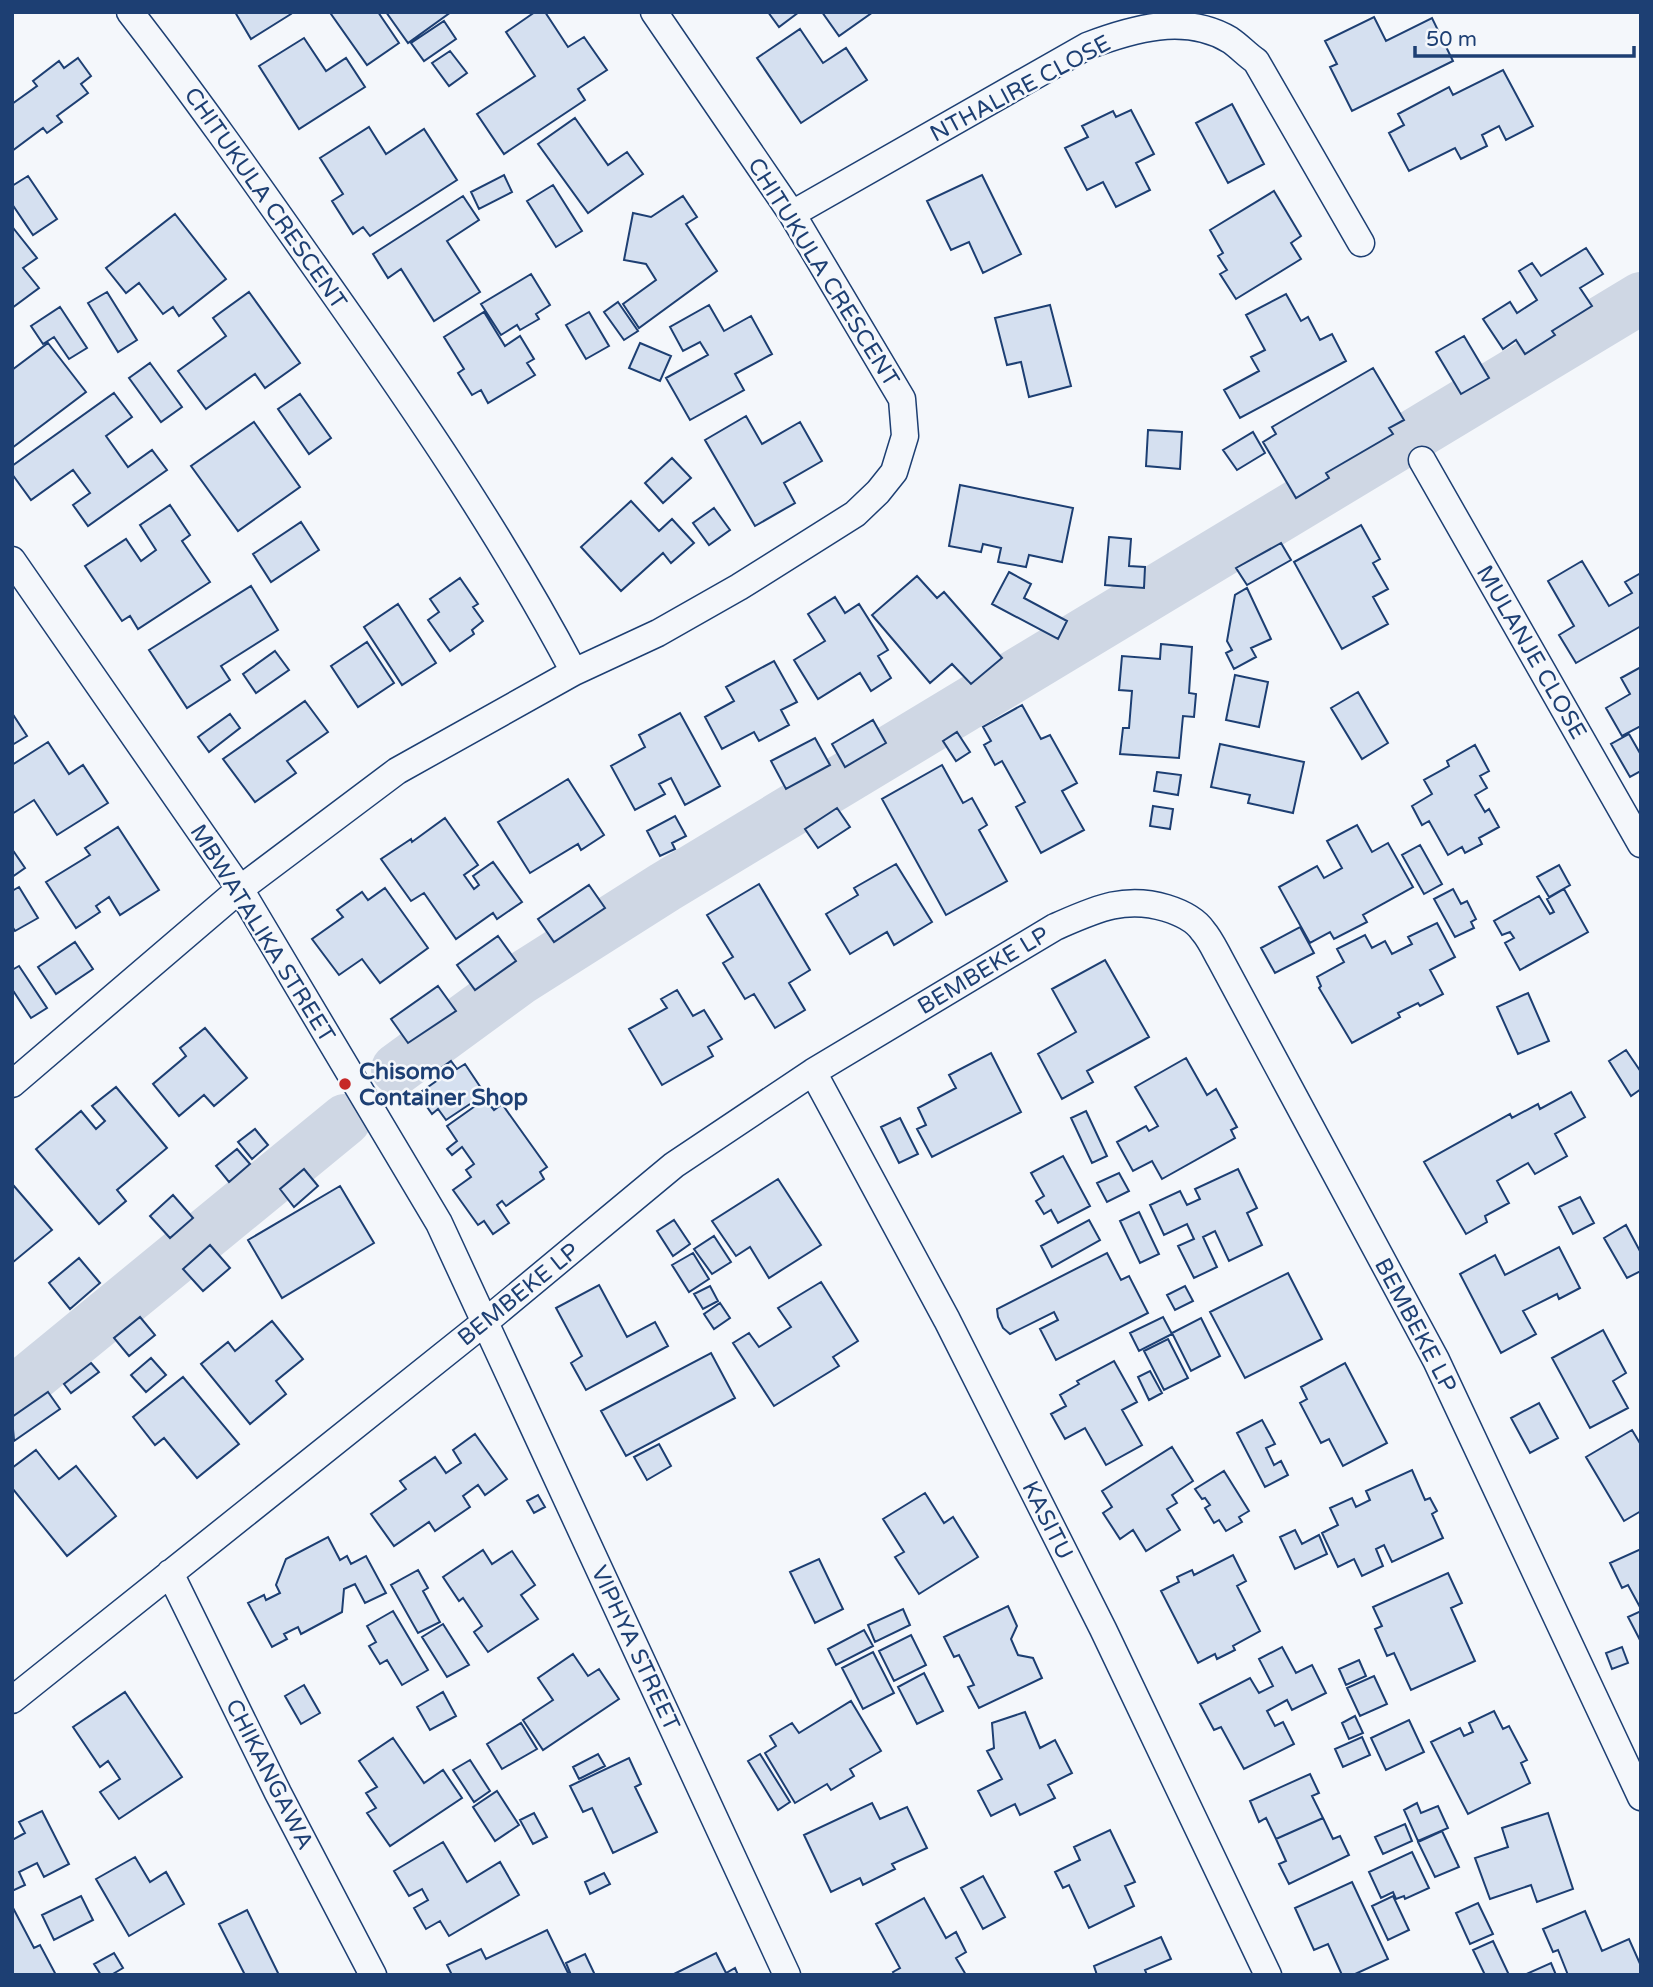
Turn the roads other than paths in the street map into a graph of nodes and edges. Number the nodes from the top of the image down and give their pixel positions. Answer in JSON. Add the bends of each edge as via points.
{"nodes":[{"id":1,"x":130,"y":12,"type":"edge"},
{"id":2,"x":654,"y":12,"type":"edge"},
{"id":3,"x":792,"y":214,"type":"junction"},
{"id":4,"x":1361,"y":243,"type":"dead end"},
{"id":5,"x":1422,"y":460,"type":"dead end"},
{"id":6,"x":12,"y":560,"type":"edge"},
{"id":7,"x":574,"y":672,"type":"junction"},
{"id":8,"x":1641,"y":844,"type":"edge"},
{"id":9,"x":240,"y":889,"type":"junction"},
{"id":10,"x":813,"y":1072,"type":"junction"},
{"id":11,"x":12,"y":1084,"type":"edge"},
{"id":12,"x":485,"y":1322,"type":"junction"},
{"id":13,"x":170,"y":1573,"type":"junction"},
{"id":14,"x":12,"y":1700,"type":"edge"},
{"id":15,"x":1641,"y":1797,"type":"edge"},
{"id":16,"x":373,"y":1975,"type":"edge"},
{"id":17,"x":787,"y":1975,"type":"edge"},
{"id":18,"x":1268,"y":1975,"type":"edge"}],
"edges":[{"from":1,"to":7,"type":"street","name":"CHITUKULA CRESCENT","via":[[399,384],[509,557]]},
{"from":2,"to":3,"type":"street","name":"CHITUKULA CRESCENT"},
{"from":3,"to":4,"type":"street","name":"NTHALIRE CLOSE","via":[[1087,46],[1127,31],[1169,25],[1205,30],[1230,40],[1256,61]]},
{"from":3,"to":7,"type":"street","name":"CHITUKULA CRESCENT","via":[[902,400],[905,436],[894,472],[855,514],[658,633]]},
{"from":5,"to":8,"type":"street","name":"MULANJE CLOSE"},
{"from":6,"to":9,"type":"street","name":"MBWATALIKA STREET"},
{"from":7,"to":9,"type":"street","name":"CHITUKULA CRESCENT","via":[[397,771]]},
{"from":9,"to":11,"type":"street","name":"CHITUKULA CRESCENT"},
{"from":9,"to":12,"type":"street","name":"MBWATALIKA STREET","via":[[439,1223]]},
{"from":10,"to":12,"type":"street","name":"BEMBEKE LP","via":[[674,1165]]},
{"from":10,"to":15,"type":"street","name":"BEMBEKE LP","via":[[1055,927],[1095,910],[1128,901],[1152,904],[1180,912],[1202,929],[1436,1360]]},
{"from":10,"to":18,"type":"street","name":"KASITU","via":[[947,1321],[1103,1629]]},
{"from":12,"to":13,"type":"street","name":"BEMBEKE LP"},
{"from":12,"to":17,"type":"street","name":"VIPHYA STREET"},
{"from":13,"to":14,"type":"street","name":"BEMBEKE LP"},
{"from":13,"to":16,"type":"street","name":"CHIKANGAWA"}]}
